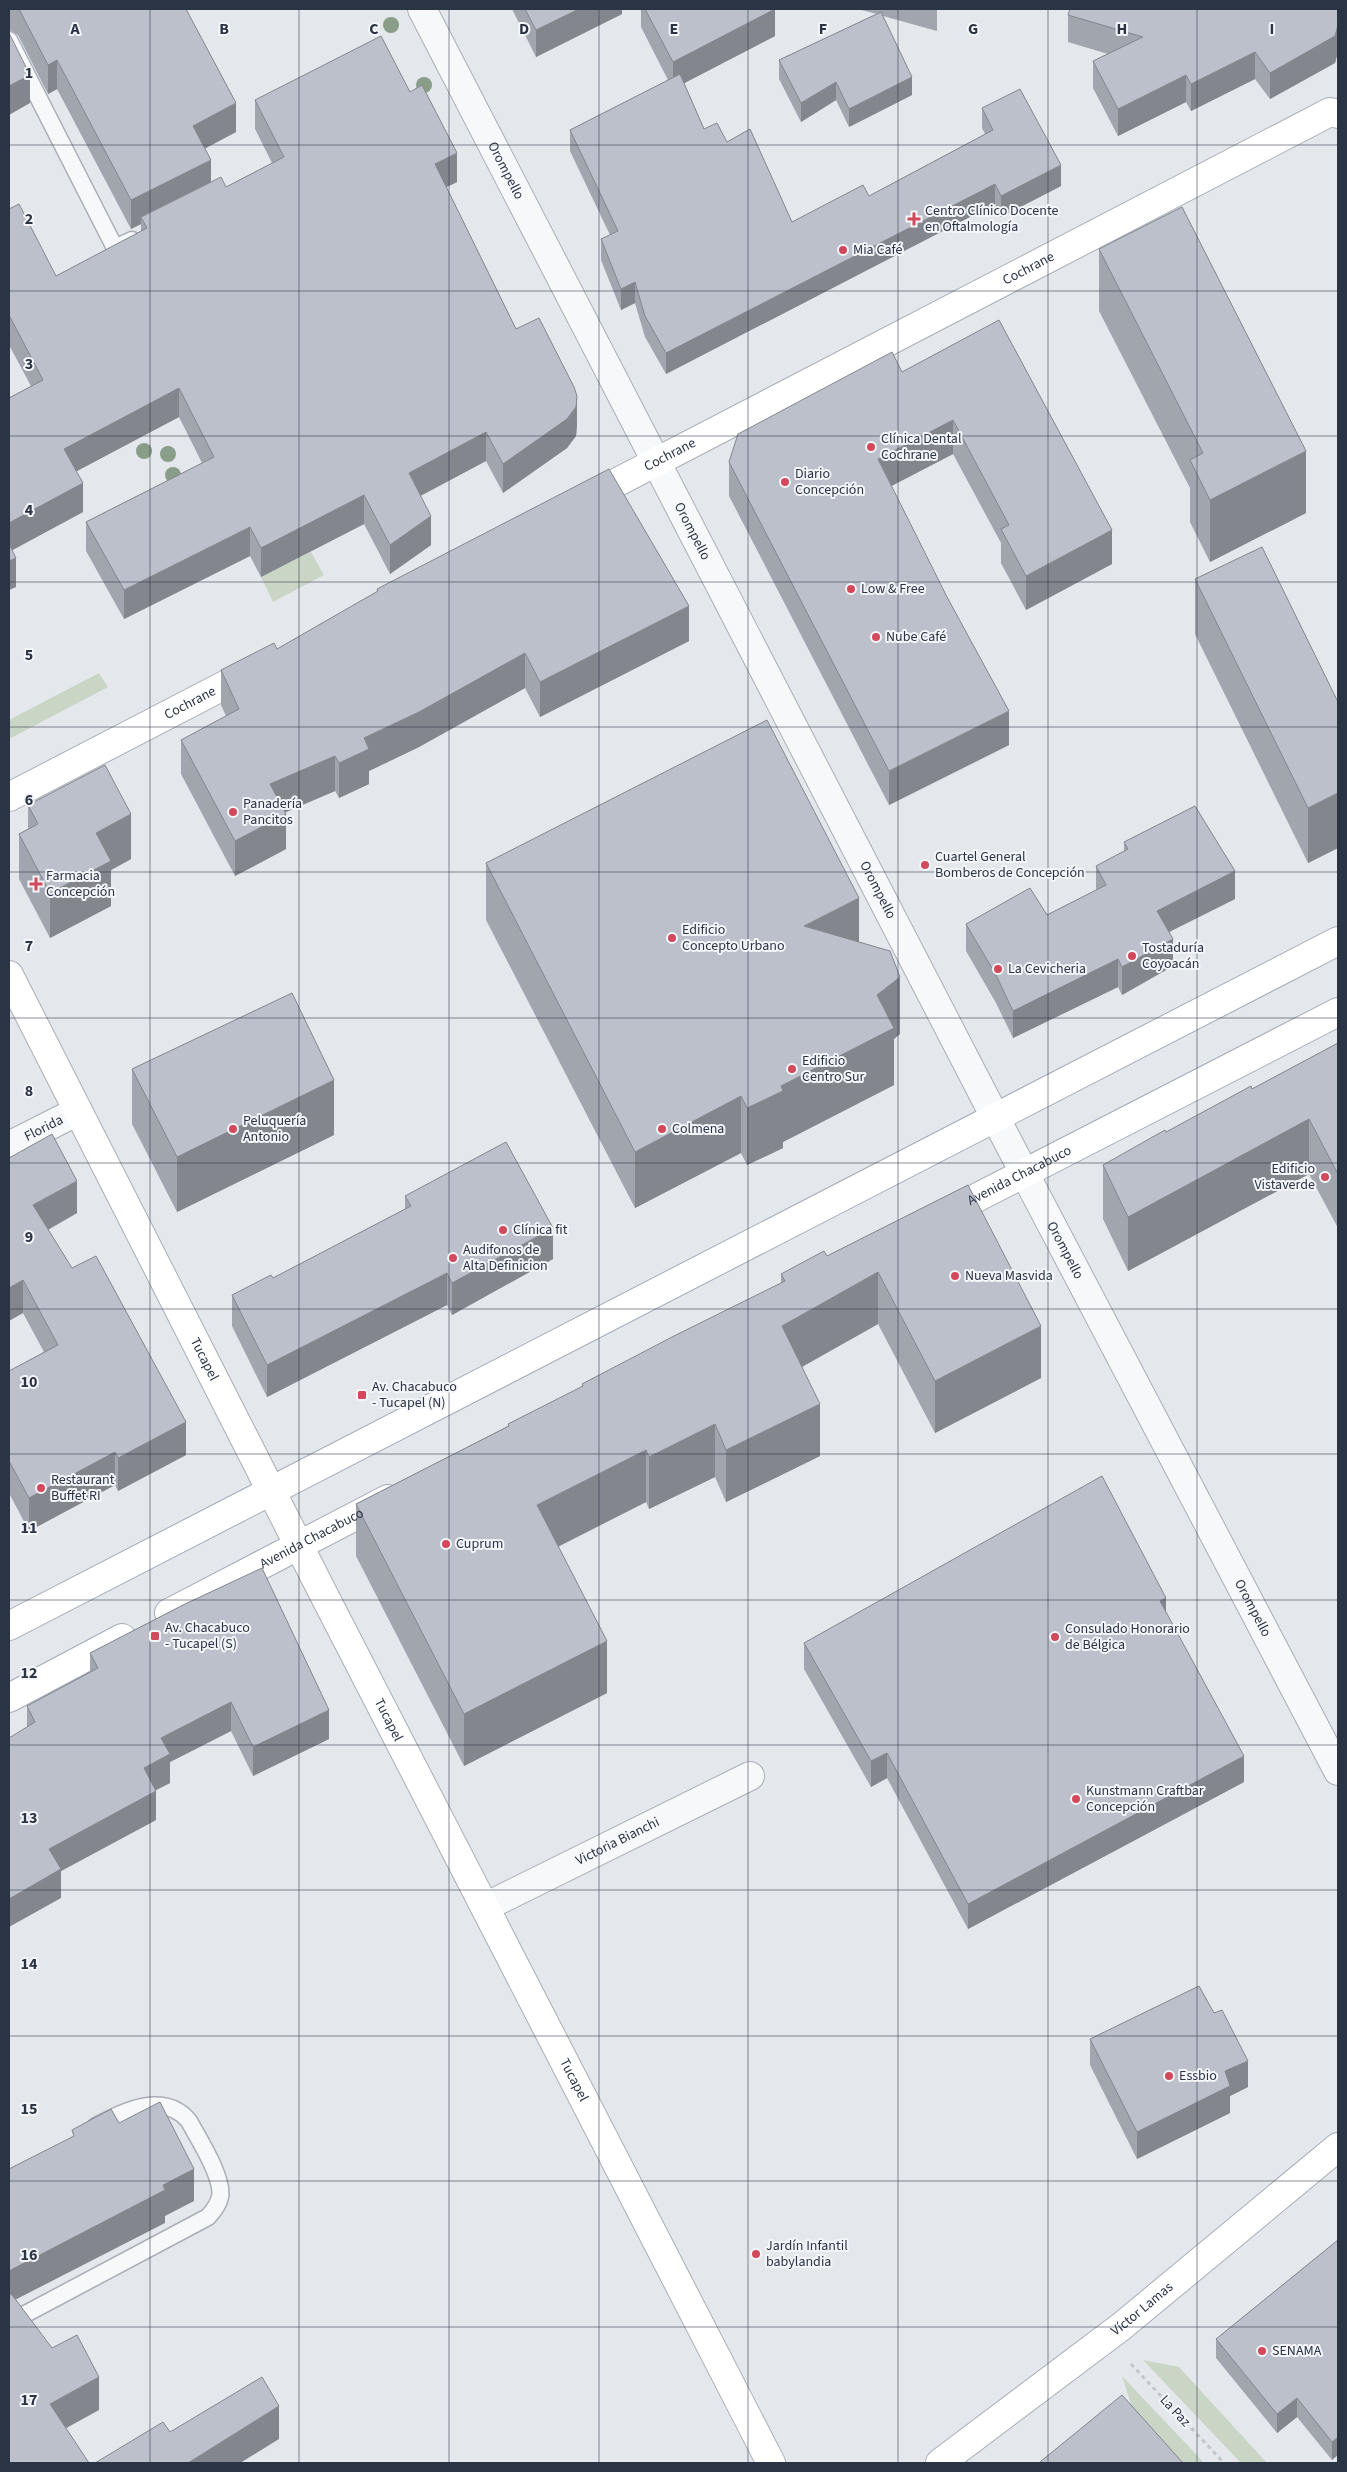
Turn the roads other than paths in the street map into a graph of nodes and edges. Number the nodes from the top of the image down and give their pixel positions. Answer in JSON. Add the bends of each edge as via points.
{"nodes":[{"id":1,"x":422,"y":9,"type":"edge"},
{"id":2,"x":9,"y":40,"type":"edge"},
{"id":3,"x":1335,"y":111,"type":"edge"},
{"id":4,"x":150,"y":231,"type":"edge"},
{"id":5,"x":657,"y":461,"type":"junction"},
{"id":6,"x":561,"y":511,"type":"edge"},
{"id":7,"x":276,"y":659,"type":"edge"},
{"id":8,"x":9,"y":797,"type":"edge"},
{"id":9,"x":1338,"y":941,"type":"edge"},
{"id":10,"x":9,"y":975,"type":"edge"},
{"id":11,"x":1338,"y":1012,"type":"edge"},
{"id":12,"x":78,"y":1111,"type":"junction"},
{"id":13,"x":996,"y":1117,"type":"junction"},
{"id":14,"x":9,"y":1146,"type":"edge"},
{"id":15,"x":1025,"y":1172,"type":"junction"},
{"id":16,"x":920,"y":1226,"type":"edge"},
{"id":17,"x":409,"y":1489,"type":"edge"},
{"id":18,"x":271,"y":1490,"type":"junction"},
{"id":19,"x":299,"y":1546,"type":"junction"},
{"id":20,"x":9,"y":1626,"type":"edge"},
{"id":21,"x":9,"y":1698,"type":"edge"},
{"id":22,"x":1338,"y":1771,"type":"edge"},
{"id":23,"x":750,"y":1776,"type":"dead end"},
{"id":24,"x":485,"y":1907,"type":"junction"},
{"id":25,"x":84,"y":2131,"type":"edge"},
{"id":26,"x":1338,"y":2147,"type":"edge"},
{"id":27,"x":16,"y":2319,"type":"edge"},
{"id":28,"x":771,"y":2463,"type":"edge"},
{"id":29,"x":940,"y":2463,"type":"edge"}],
"edges":[{"from":1,"to":5,"type":"street","name":"Orompello"},
{"from":2,"to":4,"type":"lane","via":[[115,248]]},
{"from":3,"to":5,"type":"main road","name":"Cochrane"},
{"from":5,"to":6,"type":"main road","name":"Cochrane"},
{"from":5,"to":13,"type":"street","name":"Orompello"},
{"from":7,"to":8,"type":"main road","name":"Cochrane"},
{"from":9,"to":13,"type":"main road"},
{"from":10,"to":12,"type":"main road","name":"Tucapel"},
{"from":11,"to":15,"type":"main road","name":"Avenida Chacabuco"},
{"from":12,"to":14,"type":"street","name":"Florida"},
{"from":12,"to":18,"type":"main road","name":"Tucapel"},
{"from":13,"to":15,"type":"street","name":"Orompello"},
{"from":13,"to":18,"type":"main road"},
{"from":15,"to":16,"type":"main road","name":"Avenida Chacabuco"},
{"from":15,"to":22,"type":"street","name":"Orompello"},
{"from":17,"to":19,"type":"main road","name":"Avenida Chacabuco"},
{"from":18,"to":19,"type":"main road","name":"Tucapel"},
{"from":18,"to":20,"type":"main road"},
{"from":19,"to":21,"type":"main road","name":"Avenida Chacabuco"},
{"from":19,"to":24,"type":"main road","name":"Tucapel"},
{"from":23,"to":24,"type":"street","name":"Victoria Bianchi"},
{"from":24,"to":28,"type":"main road","name":"Tucapel"},
{"from":25,"to":27,"type":"lane","via":[[129,2110],[162,2105],[174,2107],[189,2121],[218,2179],[220,2196],[216,2208],[208,2217]]},
{"from":26,"to":29,"type":"main road","name":"Víctor Lamas","via":[[1122,2326]]}]}
